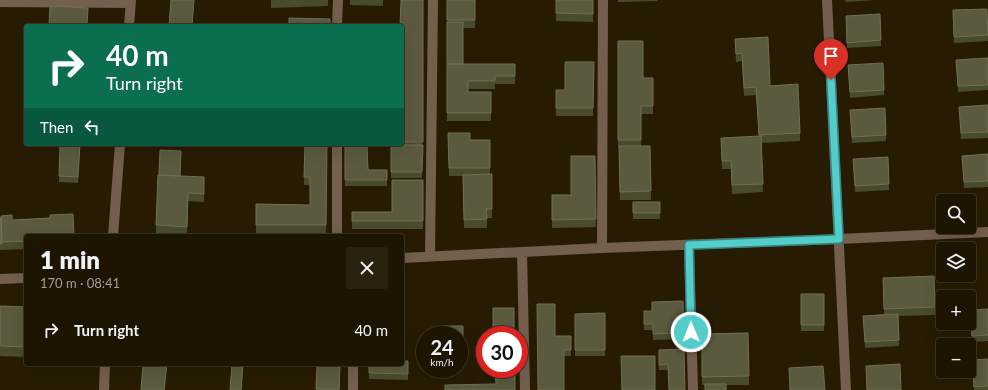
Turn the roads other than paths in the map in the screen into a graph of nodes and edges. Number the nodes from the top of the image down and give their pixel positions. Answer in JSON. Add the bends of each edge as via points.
{"nodes":[{"id":1,"x":338,"y":0,"type":"edge"},
{"id":2,"x":433,"y":0,"type":"edge"},
{"id":3,"x":603,"y":0,"type":"edge"},
{"id":4,"x":826,"y":0,"type":"edge"},
{"id":5,"x":0,"y":2,"type":"edge"},
{"id":6,"x":131,"y":2,"type":"edge"},
{"id":7,"x":129,"y":24,"type":"edge"},
{"id":8,"x":338,"y":24,"type":"edge"},
{"id":9,"x":120,"y":146,"type":"edge"},
{"id":10,"x":337,"y":146,"type":"edge"},
{"id":11,"x":988,"y":232,"type":"edge"},
{"id":12,"x":113,"y":234,"type":"edge"},
{"id":13,"x":337,"y":234,"type":"edge"},
{"id":14,"x":839,"y":239,"type":"junction"},
{"id":15,"x":689,"y":245,"type":"junction"},
{"id":16,"x":602,"y":248,"type":"junction"},
{"id":17,"x":522,"y":252,"type":"junction"},
{"id":18,"x":430,"y":256,"type":"junction"},
{"id":19,"x":404,"y":258,"type":"edge"},
{"id":20,"x":24,"y":278,"type":"edge"},
{"id":21,"x":0,"y":279,"type":"edge"},
{"id":22,"x":105,"y":366,"type":"edge"},
{"id":23,"x":353,"y":366,"type":"edge"},
{"id":24,"x":104,"y":390,"type":"edge"},
{"id":25,"x":353,"y":390,"type":"edge"},
{"id":26,"x":525,"y":390,"type":"edge"},
{"id":27,"x":693,"y":390,"type":"edge"},
{"id":28,"x":846,"y":390,"type":"edge"}],
"edges":[{"from":1,"to":8,"type":"street"},
{"from":2,"to":18,"type":"street"},
{"from":3,"to":16,"type":"street"},
{"from":4,"to":14,"type":"street"},
{"from":5,"to":6,"type":"street"},
{"from":6,"to":7,"type":"street"},
{"from":9,"to":12,"type":"street"},
{"from":10,"to":13,"type":"street"},
{"from":11,"to":14,"type":"street"},
{"from":14,"to":15,"type":"street"},
{"from":14,"to":28,"type":"street"},
{"from":15,"to":16,"type":"street"},
{"from":15,"to":27,"type":"street"},
{"from":16,"to":17,"type":"street"},
{"from":17,"to":18,"type":"street"},
{"from":17,"to":26,"type":"street"},
{"from":18,"to":19,"type":"street"},
{"from":20,"to":21,"type":"street"},
{"from":22,"to":24,"type":"street"},
{"from":23,"to":25,"type":"street"}]}
